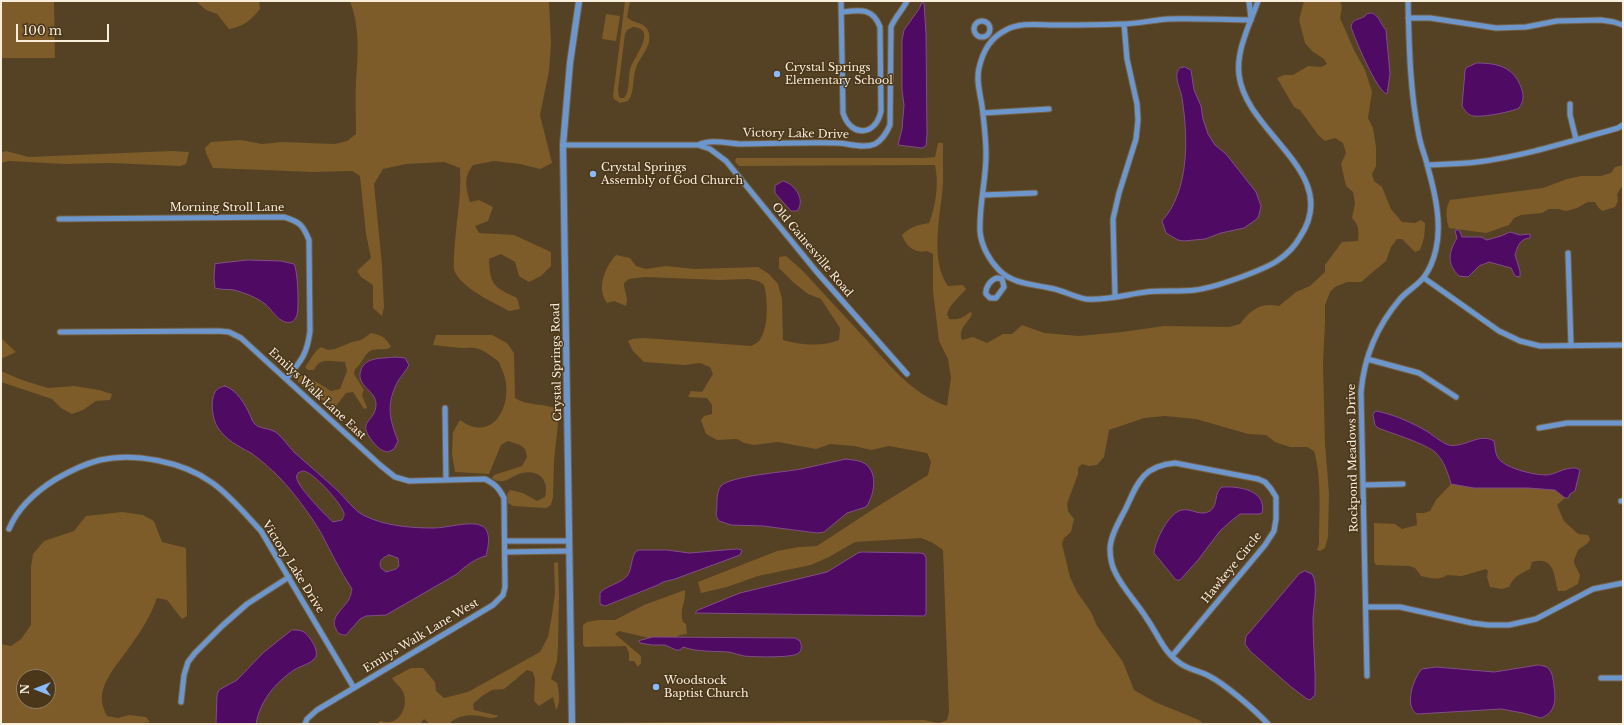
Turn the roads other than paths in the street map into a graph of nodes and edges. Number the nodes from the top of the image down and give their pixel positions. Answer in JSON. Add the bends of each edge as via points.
{"nodes":[{"id":1,"x":580,"y":1,"type":"edge"},
{"id":2,"x":841,"y":1,"type":"edge"},
{"id":3,"x":907,"y":1,"type":"edge"},
{"id":4,"x":1249,"y":1,"type":"edge"},
{"id":5,"x":1258,"y":1,"type":"edge"},
{"id":6,"x":1408,"y":1,"type":"edge"},
{"id":7,"x":842,"y":12,"type":"junction"},
{"id":8,"x":1408,"y":18,"type":"junction"},
{"id":9,"x":1251,"y":20,"type":"junction"},
{"id":10,"x":1124,"y":24,"type":"junction"},
{"id":11,"x":1623,"y":26,"type":"edge"},
{"id":12,"x":987,"y":34,"type":"dead end"},
{"id":13,"x":992,"y":39,"type":"junction"},
{"id":14,"x":1570,"y":104,"type":"dead end"},
{"id":15,"x":1049,"y":109,"type":"dead end"},
{"id":16,"x":983,"y":113,"type":"junction"},
{"id":17,"x":1623,"y":125,"type":"edge"},
{"id":18,"x":1576,"y":139,"type":"junction"},
{"id":19,"x":563,"y":145,"type":"junction"},
{"id":20,"x":698,"y":145,"type":"junction"},
{"id":21,"x":1427,"y":165,"type":"junction"},
{"id":22,"x":1035,"y":193,"type":"dead end"},
{"id":23,"x":982,"y":195,"type":"junction"},
{"id":24,"x":59,"y":220,"type":"dead end"},
{"id":25,"x":1568,"y":253,"type":"dead end"},
{"id":26,"x":1424,"y":278,"type":"junction"},
{"id":27,"x":1115,"y":296,"type":"junction"},
{"id":28,"x":60,"y":332,"type":"dead end"},
{"id":29,"x":1623,"y":345,"type":"edge"},
{"id":30,"x":1571,"y":346,"type":"junction"},
{"id":31,"x":1367,"y":359,"type":"junction"},
{"id":32,"x":907,"y":374,"type":"dead end"},
{"id":33,"x":286,"y":379,"type":"junction"},
{"id":34,"x":1456,"y":397,"type":"dead end"},
{"id":35,"x":445,"y":408,"type":"dead end"},
{"id":36,"x":1623,"y":423,"type":"edge"},
{"id":37,"x":1539,"y":428,"type":"dead end"},
{"id":38,"x":446,"y":480,"type":"junction"},
{"id":39,"x":1403,"y":484,"type":"dead end"},
{"id":40,"x":1363,"y":485,"type":"junction"},
{"id":41,"x":9,"y":529,"type":"dead end"},
{"id":42,"x":569,"y":540,"type":"junction"},
{"id":43,"x":505,"y":541,"type":"junction"},
{"id":44,"x":505,"y":552,"type":"junction"},
{"id":45,"x":569,"y":552,"type":"junction"},
{"id":46,"x":289,"y":577,"type":"junction"},
{"id":47,"x":1623,"y":582,"type":"edge"},
{"id":48,"x":1366,"y":607,"type":"junction"},
{"id":49,"x":1172,"y":656,"type":"junction"},
{"id":50,"x":1367,"y":676,"type":"dead end"},
{"id":51,"x":1601,"y":678,"type":"dead end"},
{"id":52,"x":1623,"y":678,"type":"edge"},
{"id":53,"x":354,"y":688,"type":"junction"},
{"id":54,"x":181,"y":702,"type":"dead end"},
{"id":55,"x":305,"y":724,"type":"edge"},
{"id":56,"x":572,"y":724,"type":"edge"},
{"id":57,"x":1268,"y":724,"type":"edge"}],
"edges":[{"from":1,"to":19,"type":"street","name":"Crystal Springs Road","via":[[570,63]]},
{"from":2,"to":7,"type":"street"},
{"from":3,"to":20,"type":"street","name":"Victory Lake Drive","via":[[891,27],[890,125],[878,142],[866,146],[837,143],[704,142]]},
{"from":4,"to":9,"type":"street"},
{"from":5,"to":9,"type":"street"},
{"from":6,"to":8,"type":"street","name":"Rockpond Meadows Drive"},
{"from":7,"to":7,"type":"street","via":[[843,114],[852,128],[866,130],[875,126],[881,111],[880,27],[874,15],[863,11]]},
{"from":8,"to":11,"type":"street","via":[[1430,18],[1501,28],[1526,27],[1557,21],[1601,20]]},
{"from":8,"to":21,"type":"street","name":"Rockpond Meadows Drive","via":[[1415,111]]},
{"from":9,"to":10,"type":"street","via":[[1171,19]]},
{"from":9,"to":27,"type":"street","via":[[1239,58],[1242,86],[1260,121],[1304,177],[1310,203],[1305,228],[1299,239],[1278,261],[1210,287]]},
{"from":10,"to":13,"type":"street","via":[[1015,26]]},
{"from":10,"to":27,"type":"street","via":[[1127,59],[1138,120],[1136,139],[1118,192],[1113,219]]},
{"from":12,"to":13,"type":"street"},
{"from":13,"to":16,"type":"street","via":[[982,56],[978,70],[978,94]]},
{"from":14,"to":18,"type":"street"},
{"from":15,"to":16,"type":"street"},
{"from":16,"to":23,"type":"street","via":[[986,155]]},
{"from":17,"to":18,"type":"street"},
{"from":18,"to":21,"type":"street","via":[[1502,158]]},
{"from":19,"to":20,"type":"street","name":"Victory Lake Drive"},
{"from":19,"to":42,"type":"street","name":"Crystal Springs Road"},
{"from":20,"to":32,"type":"street","name":"Old Gainesville Road","via":[[710,149],[726,161],[811,266]]},
{"from":21,"to":26,"type":"street","name":"Rockpond Meadows Drive","via":[[1434,194],[1438,231],[1434,256]]},
{"from":22,"to":23,"type":"street"},
{"from":23,"to":27,"type":"street","via":[[980,232],[983,244],[1004,277],[1086,299]]},
{"from":24,"to":33,"type":"street","name":"Morning Stroll Lane","via":[[284,217],[296,221],[304,228],[309,240],[310,331],[302,361]]},
{"from":25,"to":30,"type":"street"},
{"from":26,"to":30,"type":"street","via":[[1508,336],[1527,344]]},
{"from":26,"to":31,"type":"street","name":"Rockpond Meadows Drive","via":[[1401,299],[1385,319],[1375,336]]},
{"from":28,"to":33,"type":"street","name":"Emilys Walk Lane East","via":[[229,332],[242,338]]},
{"from":29,"to":30,"type":"street"},
{"from":31,"to":34,"type":"street","via":[[1419,373]]},
{"from":31,"to":40,"type":"street","name":"Rockpond Meadows Drive","via":[[1361,392]]},
{"from":33,"to":38,"type":"street","name":"Emilys Walk Lane East","via":[[395,477],[409,481]]},
{"from":35,"to":38,"type":"street"},
{"from":36,"to":37,"type":"street","via":[[1567,423]]},
{"from":38,"to":43,"type":"street","name":"Emilys Walk Lane East","via":[[485,479],[499,488],[504,498]]},
{"from":39,"to":40,"type":"street"},
{"from":40,"to":48,"type":"street","name":"Rockpond Meadows Drive"},
{"from":41,"to":46,"type":"street","name":"Victory Lake Drive","via":[[21,507],[44,487],[75,468],[101,460],[155,459],[186,468],[212,482],[261,531]]},
{"from":42,"to":43,"type":"street"},
{"from":42,"to":45,"type":"street","name":"Crystal Springs Road"},
{"from":43,"to":44,"type":"street","name":"Emilys Walk Lane West"},
{"from":44,"to":45,"type":"street"},
{"from":44,"to":53,"type":"street","name":"Emilys Walk Lane West","via":[[505,587],[503,595],[493,605]]},
{"from":45,"to":56,"type":"street","name":"Crystal Springs Road"},
{"from":46,"to":53,"type":"street","name":"Victory Lake Drive"},
{"from":46,"to":54,"type":"street","via":[[247,604],[195,653],[188,662],[184,675]]},
{"from":47,"to":48,"type":"street","via":[[1593,589],[1536,619],[1503,625],[1472,623],[1400,607]]},
{"from":48,"to":50,"type":"street","name":"Rockpond Meadows Drive"},
{"from":49,"to":49,"type":"street","name":"Hawkeye Circle","via":[[1164,649],[1148,619],[1116,574],[1111,559],[1110,547],[1114,535],[1137,485],[1152,468],[1175,463],[1258,479],[1271,489],[1276,497],[1274,531],[1265,546]]},
{"from":49,"to":57,"type":"street","name":"Hawkeye Circle","via":[[1190,669],[1220,682]]},
{"from":51,"to":52,"type":"street"},
{"from":53,"to":55,"type":"street","name":"Emilys Walk Lane West","via":[[317,710]]}]}
